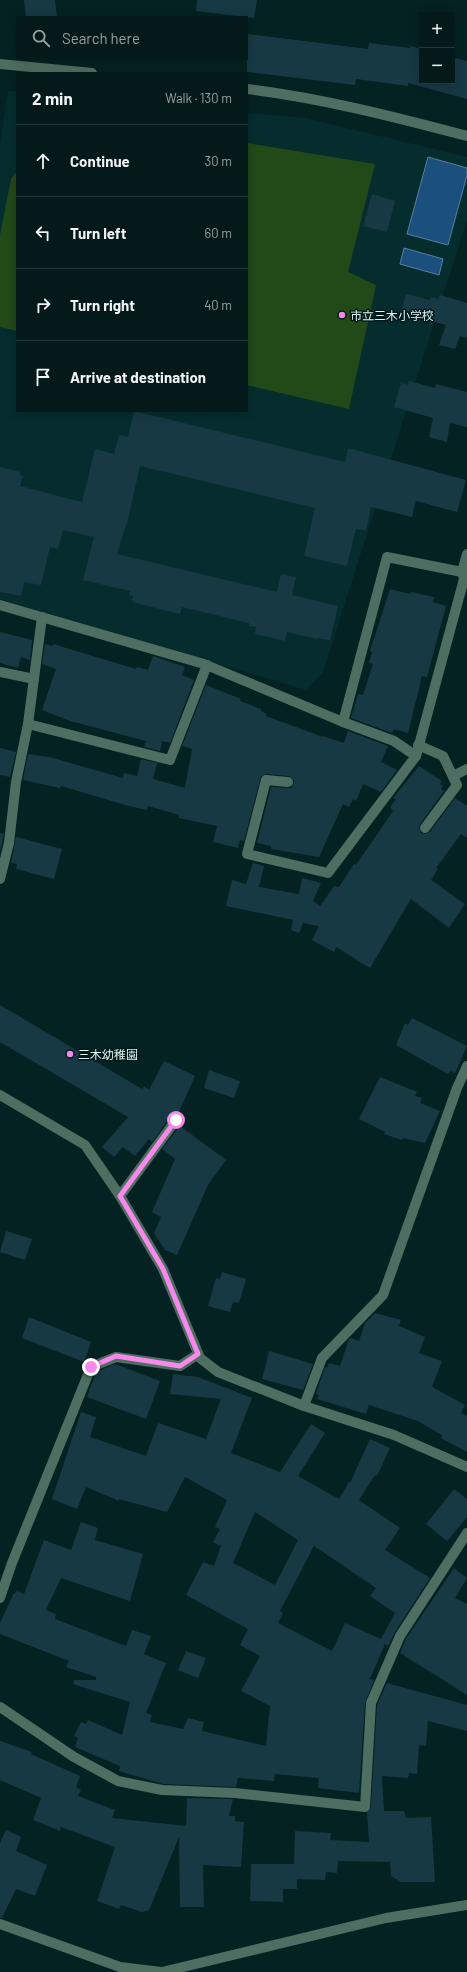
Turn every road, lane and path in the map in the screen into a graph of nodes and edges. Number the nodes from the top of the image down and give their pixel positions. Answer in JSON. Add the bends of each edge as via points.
{"nodes":[{"id":1,"x":0,"y":64,"type":"edge"},
{"id":2,"x":82,"y":72,"type":"edge"},
{"id":3,"x":248,"y":89,"type":"edge"},
{"id":4,"x":467,"y":136,"type":"edge"},
{"id":5,"x":467,"y":554,"type":"edge"},
{"id":6,"x":462,"y":572,"type":"junction"},
{"id":7,"x":0,"y":605,"type":"edge"},
{"id":8,"x":42,"y":617,"type":"junction"},
{"id":9,"x":207,"y":665,"type":"junction"},
{"id":10,"x":0,"y":672,"type":"edge"},
{"id":11,"x":34,"y":679,"type":"junction"},
{"id":12,"x":343,"y":722,"type":"junction"},
{"id":13,"x":28,"y":724,"type":"junction"},
{"id":14,"x":418,"y":746,"type":"junction"},
{"id":15,"x":416,"y":756,"type":"junction"},
{"id":16,"x":467,"y":769,"type":"edge"},
{"id":17,"x":453,"y":776,"type":"junction"},
{"id":18,"x":288,"y":782,"type":"dead end"},
{"id":19,"x":425,"y":828,"type":"dead end"},
{"id":20,"x":0,"y":879,"type":"edge"},
{"id":21,"x":467,"y":1066,"type":"edge"},
{"id":22,"x":0,"y":1095,"type":"edge"},
{"id":23,"x":176,"y":1120,"type":"dead end"},
{"id":24,"x":120,"y":1196,"type":"junction"},
{"id":25,"x":198,"y":1354,"type":"junction"},
{"id":26,"x":304,"y":1406,"type":"junction"},
{"id":27,"x":467,"y":1467,"type":"edge"},
{"id":28,"x":467,"y":1533,"type":"edge"},
{"id":29,"x":0,"y":1598,"type":"edge"},
{"id":30,"x":0,"y":1707,"type":"edge"},
{"id":31,"x":467,"y":1905,"type":"edge"},
{"id":32,"x":0,"y":1924,"type":"edge"},
{"id":33,"x":161,"y":1972,"type":"edge"}],
"edges":[{"from":1,"to":2,"type":"street"},
{"from":3,"to":4,"type":"street","via":[[363,110]]},
{"from":5,"to":6,"type":"street"},
{"from":6,"to":12,"type":"street","via":[[387,557]]},
{"from":6,"to":14,"type":"street","via":[[464,579]]},
{"from":7,"to":8,"type":"street"},
{"from":8,"to":9,"type":"street"},
{"from":8,"to":11,"type":"street"},
{"from":9,"to":12,"type":"street"},
{"from":9,"to":13,"type":"street","via":[[170,760]]},
{"from":10,"to":11,"type":"street"},
{"from":11,"to":13,"type":"street"},
{"from":12,"to":15,"type":"street","via":[[394,741]]},
{"from":13,"to":20,"type":"street","via":[[16,782],[9,843]]},
{"from":14,"to":15,"type":"street"},
{"from":14,"to":17,"type":"street","via":[[443,756]]},
{"from":15,"to":18,"type":"street","via":[[328,874],[247,854],[266,780]]},
{"from":16,"to":17,"type":"street"},
{"from":17,"to":19,"type":"street","via":[[457,785]]},
{"from":21,"to":26,"type":"street","via":[[383,1295],[322,1358]]},
{"from":22,"to":24,"type":"street","via":[[86,1145]]},
{"from":23,"to":24,"type":"street"},
{"from":24,"to":25,"type":"street","via":[[163,1269]]},
{"from":25,"to":26,"type":"street","via":[[218,1372]]},
{"from":25,"to":29,"type":"street","via":[[180,1366],[116,1356],[91,1367]]},
{"from":26,"to":27,"type":"street","via":[[394,1435]]},
{"from":28,"to":30,"type":"street","via":[[400,1636],[371,1702],[365,1807],[235,1793],[162,1790],[118,1781],[74,1757]]},
{"from":31,"to":33,"type":"street","via":[[386,1918]]},
{"from":32,"to":33,"type":"street","via":[[120,1967]]}]}
